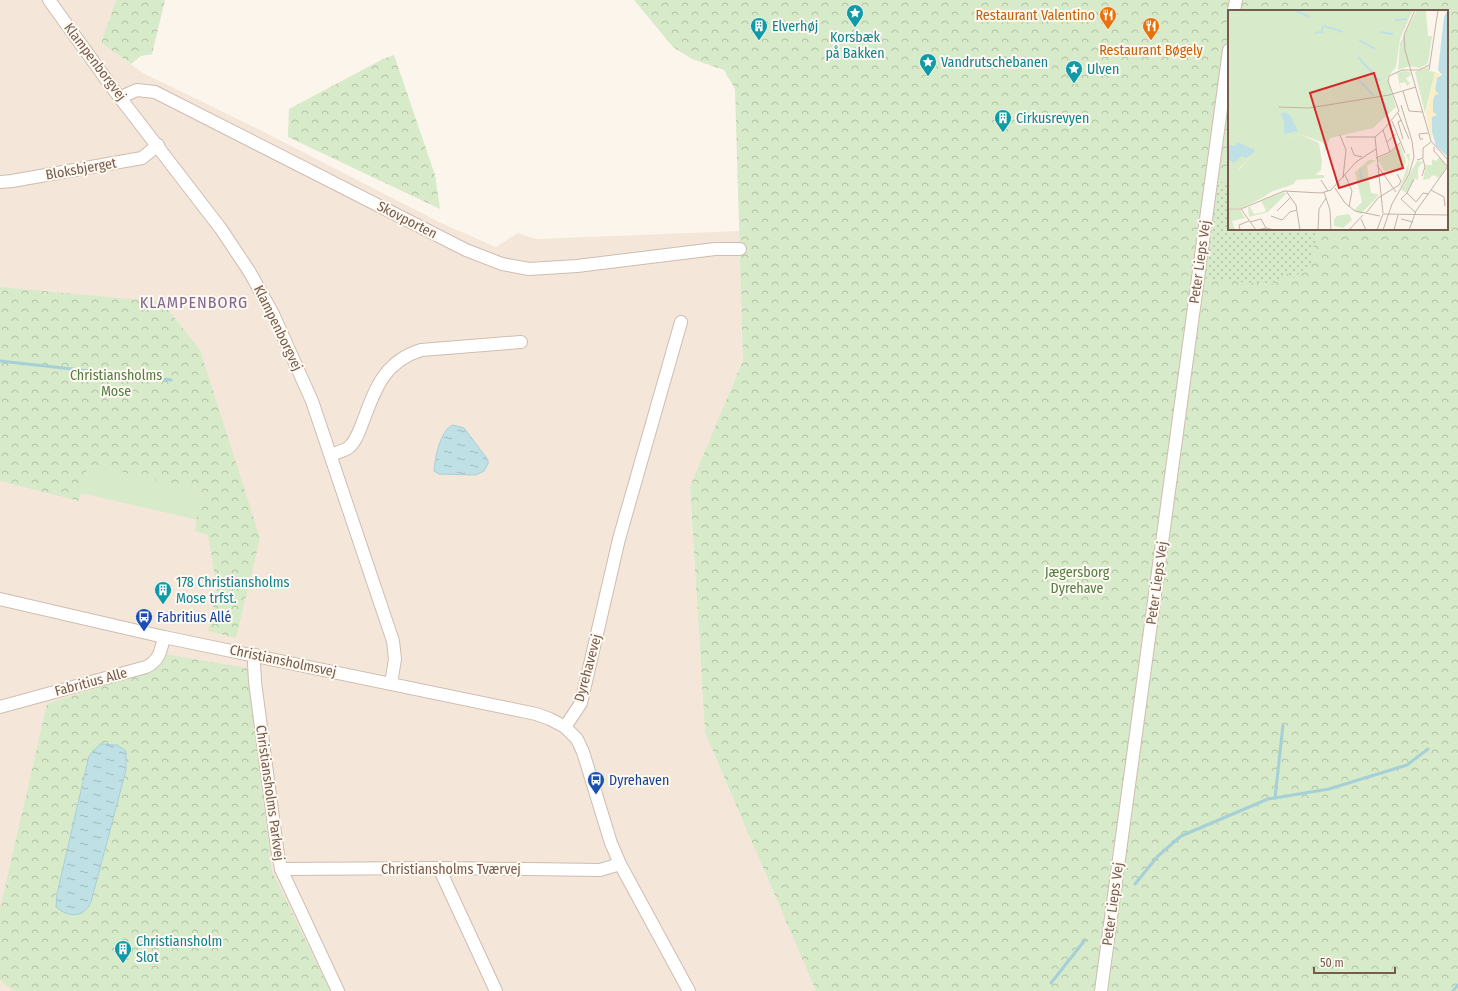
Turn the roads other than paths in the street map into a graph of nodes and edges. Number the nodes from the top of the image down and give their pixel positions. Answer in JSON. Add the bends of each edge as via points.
{"nodes":[{"id":1,"x":49,"y":0,"type":"edge"},
{"id":2,"x":1236,"y":0,"type":"edge"},
{"id":3,"x":1234,"y":10,"type":"edge"},
{"id":4,"x":1228,"y":57,"type":"edge"},
{"id":5,"x":121,"y":97,"type":"junction"},
{"id":6,"x":158,"y":145,"type":"junction"},
{"id":7,"x":0,"y":182,"type":"edge"},
{"id":8,"x":740,"y":249,"type":"dead end"},
{"id":9,"x":681,"y":322,"type":"dead end"},
{"id":10,"x":521,"y":342,"type":"dead end"},
{"id":11,"x":331,"y":455,"type":"junction"},
{"id":12,"x":0,"y":599,"type":"edge"},
{"id":13,"x":164,"y":637,"type":"junction"},
{"id":14,"x":256,"y":655,"type":"junction"},
{"id":15,"x":390,"y":684,"type":"junction"},
{"id":16,"x":0,"y":707,"type":"edge"},
{"id":17,"x":564,"y":727,"type":"junction"},
{"id":18,"x":620,"y":864,"type":"junction"},
{"id":19,"x":439,"y":868,"type":"junction"},
{"id":20,"x":281,"y":869,"type":"junction"},
{"id":21,"x":338,"y":991,"type":"edge"},
{"id":22,"x":496,"y":991,"type":"edge"},
{"id":23,"x":689,"y":991,"type":"edge"},
{"id":24,"x":1101,"y":991,"type":"edge"}],
"edges":[{"from":1,"to":5,"type":"street","name":"Klampenborgvej"},
{"from":2,"to":3,"type":"street"},
{"from":4,"to":24,"type":"street","name":"Peter Lieps Vej"},
{"from":5,"to":6,"type":"street","name":"Klampenborgvej"},
{"from":5,"to":8,"type":"street","name":"Skovporten","via":[[137,90],[154,92],[466,250],[502,264],[529,269],[577,266],[715,249]]},
{"from":6,"to":7,"type":"street","name":"Bloksbjerget","via":[[142,158]]},
{"from":6,"to":11,"type":"street","name":"Klampenborgvej","via":[[221,229],[273,314],[312,401]]},
{"from":9,"to":17,"type":"street","name":"Dyrehavevej","via":[[619,539],[581,703]]},
{"from":10,"to":11,"type":"street","via":[[421,350],[406,355],[384,376],[349,447]]},
{"from":11,"to":15,"type":"street","name":"Klampenborgvej","via":[[394,641],[395,659]]},
{"from":12,"to":13,"type":"street","name":"Christiansholmsvej"},
{"from":13,"to":14,"type":"street","name":"Christiansholmsvej"},
{"from":13,"to":16,"type":"street","name":"Fabritius Alle","via":[[161,652],[155,663],[146,667]]},
{"from":14,"to":15,"type":"street","name":"Christiansholmsvej"},
{"from":14,"to":20,"type":"street","name":"Christiansholms Parkvej","via":[[255,682]]},
{"from":15,"to":17,"type":"street","name":"Christiansholmsvej","via":[[536,714]]},
{"from":17,"to":18,"type":"street","via":[[577,739],[583,752]]},
{"from":18,"to":19,"type":"street","name":"Christiansholms Tværvej","via":[[600,870]]},
{"from":18,"to":23,"type":"street"},
{"from":19,"to":20,"type":"street","name":"Christiansholms Tværvej"},
{"from":19,"to":22,"type":"street"},
{"from":20,"to":21,"type":"street","name":"Christiansholms Parkvej"}]}
